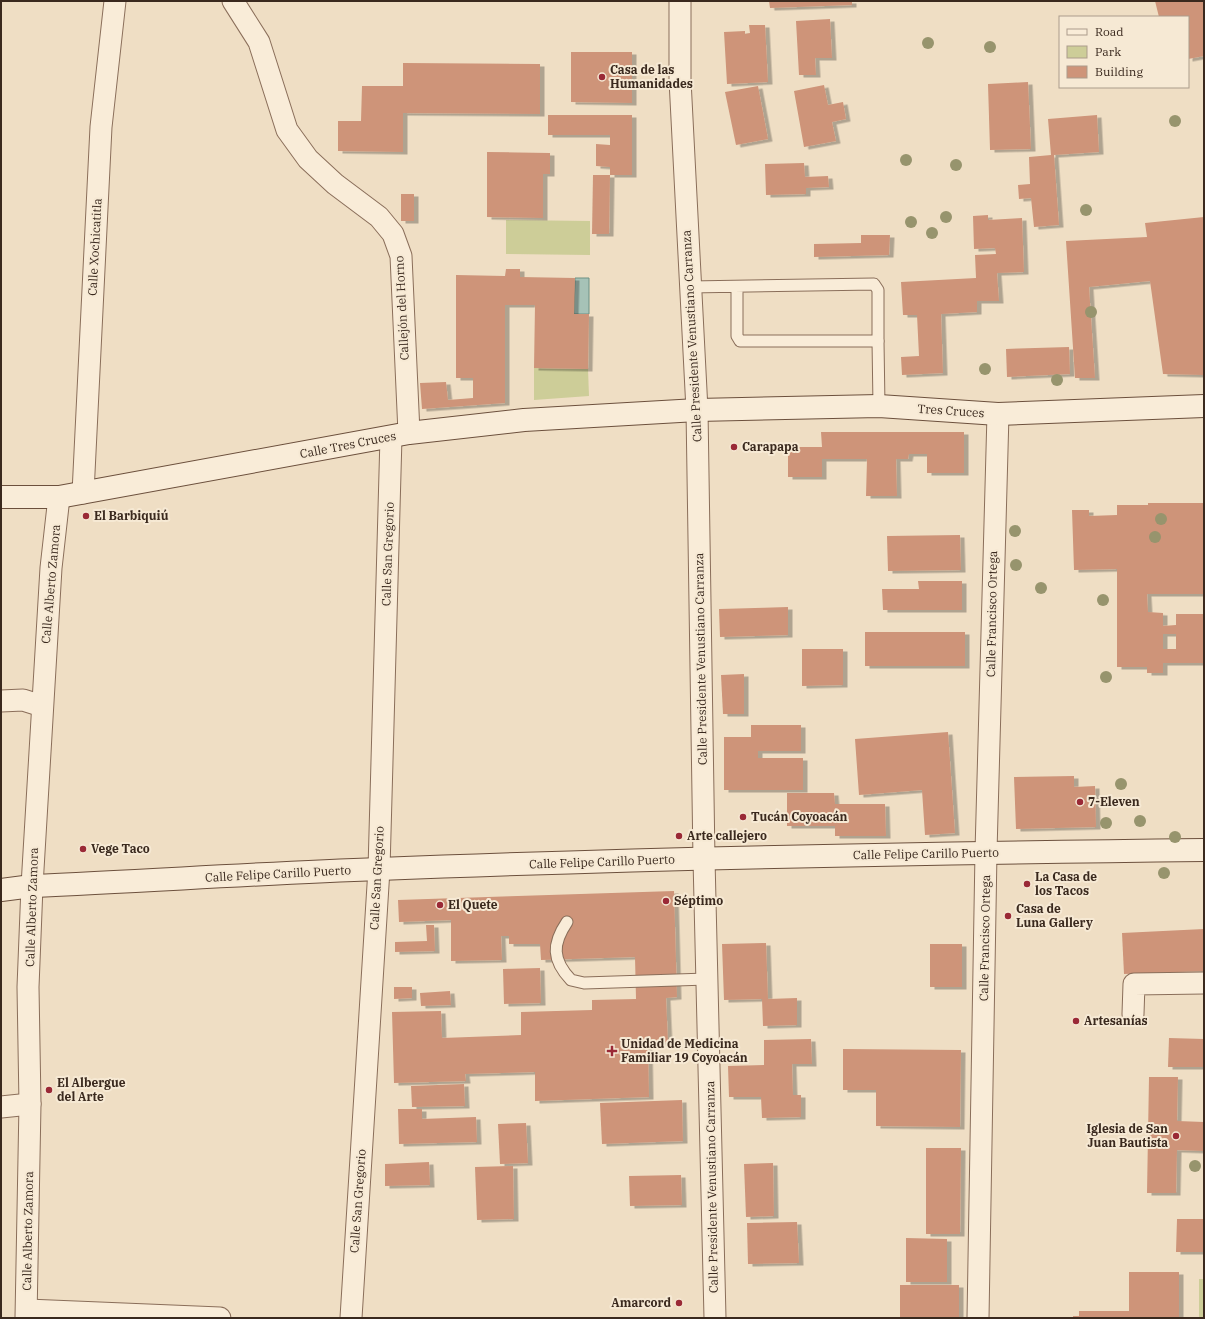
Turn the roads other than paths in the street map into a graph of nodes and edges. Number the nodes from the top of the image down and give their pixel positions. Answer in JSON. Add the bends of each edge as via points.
{"nodes":[{"id":1,"x":115,"y":1,"type":"edge"},
{"id":2,"x":233,"y":1,"type":"edge"},
{"id":3,"x":680,"y":1,"type":"edge"},
{"id":4,"x":690,"y":287,"type":"junction"},
{"id":5,"x":737,"y":287,"type":"junction"},
{"id":6,"x":878,"y":341,"type":"junction"},
{"id":7,"x":879,"y":406,"type":"junction"},
{"id":8,"x":1204,"y":406,"type":"edge"},
{"id":9,"x":697,"y":410,"type":"junction"},
{"id":10,"x":998,"y":414,"type":"junction"},
{"id":11,"x":400,"y":435,"type":"junction"},
{"id":12,"x":83,"y":493,"type":"junction"},
{"id":13,"x":1,"y":497,"type":"edge"},
{"id":14,"x":59,"y":497,"type":"junction"},
{"id":15,"x":1,"y":701,"type":"edge"},
{"id":16,"x":42,"y":706,"type":"junction"},
{"id":17,"x":1204,"y":850,"type":"edge"},
{"id":18,"x":986,"y":852,"type":"junction"},
{"id":19,"x":704,"y":859,"type":"junction"},
{"id":20,"x":379,"y":869,"type":"junction"},
{"id":21,"x":32,"y":886,"type":"junction"},
{"id":22,"x":1,"y":890,"type":"edge"},
{"id":23,"x":567,"y":922,"type":"dead end"},
{"id":24,"x":707,"y":979,"type":"junction"},
{"id":25,"x":1204,"y":983,"type":"edge"},
{"id":26,"x":1133,"y":1014,"type":"dead end"},
{"id":27,"x":30,"y":1104,"type":"junction"},
{"id":28,"x":1,"y":1107,"type":"edge"},
{"id":29,"x":26,"y":1314,"type":"edge"},
{"id":30,"x":220,"y":1318,"type":"edge"},
{"id":31,"x":351,"y":1318,"type":"edge"},
{"id":32,"x":715,"y":1318,"type":"edge"},
{"id":33,"x":978,"y":1318,"type":"edge"}],
"edges":[{"from":1,"to":12,"type":"street","name":"Calle Xochicatitla","via":[[101,127]]},
{"from":2,"to":11,"type":"street","name":"Callejón del Horno","via":[[259,42],[288,130],[308,159],[379,218],[393,234],[401,256]]},
{"from":3,"to":4,"type":"street","name":"Calle Presidente Venustiano Carranza","via":[[680,80]]},
{"from":4,"to":5,"type":"lane"},
{"from":4,"to":9,"type":"street","name":"Calle Presidente Venustiano Carranza"},
{"from":5,"to":6,"type":"lane","via":[[737,336],[740,341]]},
{"from":5,"to":6,"type":"lane","via":[[874,284],[878,290]]},
{"from":6,"to":7,"type":"lane"},
{"from":7,"to":9,"type":"street","name":"Tres Cruces"},
{"from":7,"to":10,"type":"street","name":"Tres Cruces"},
{"from":8,"to":10,"type":"street","name":"Tres Cruces"},
{"from":9,"to":11,"type":"street","name":"Calle Tres Cruces","via":[[524,420]]},
{"from":9,"to":19,"type":"street","name":"Calle Presidente Venustiano Carranza"},
{"from":10,"to":18,"type":"street","name":"Calle Francisco Ortega"},
{"from":11,"to":12,"type":"street","name":"Calle Tres Cruces"},
{"from":11,"to":20,"type":"street","name":"Calle San Gregorio"},
{"from":12,"to":14,"type":"street","name":"Calle Tres Cruces"},
{"from":13,"to":14,"type":"street","name":"Calle Tres Cruces"},
{"from":14,"to":16,"type":"street","name":"Calle Alberto Zamora","via":[[51,568]]},
{"from":15,"to":16,"type":"street","via":[[23,700]]},
{"from":16,"to":21,"type":"street","name":"Calle Alberto Zamora"},
{"from":17,"to":18,"type":"street","name":"Calle Felipe Carillo Puerto"},
{"from":18,"to":19,"type":"street","name":"Calle Felipe Carillo Puerto"},
{"from":18,"to":33,"type":"street","name":"Calle Francisco Ortega"},
{"from":19,"to":20,"type":"street","name":"Calle Felipe Carillo Puerto"},
{"from":19,"to":24,"type":"street","name":"Calle Presidente Venustiano Carranza"},
{"from":20,"to":21,"type":"street","name":"Calle Felipe Carillo Puerto"},
{"from":20,"to":31,"type":"street","name":"Calle San Gregorio"},
{"from":21,"to":22,"type":"street","name":"Calle Felipe Carillo Puerto"},
{"from":21,"to":27,"type":"street","name":"Calle Alberto Zamora","via":[[28,987]]},
{"from":23,"to":24,"type":"lane","via":[[558,936],[556,950],[559,964],[571,980],[584,983]]},
{"from":24,"to":32,"type":"street","name":"Calle Presidente Venustiano Carranza"},
{"from":25,"to":26,"type":"street","via":[[1134,984]]},
{"from":27,"to":28,"type":"street"},
{"from":27,"to":29,"type":"street","name":"Calle Alberto Zamora"},
{"from":29,"to":30,"type":"street"}]}
